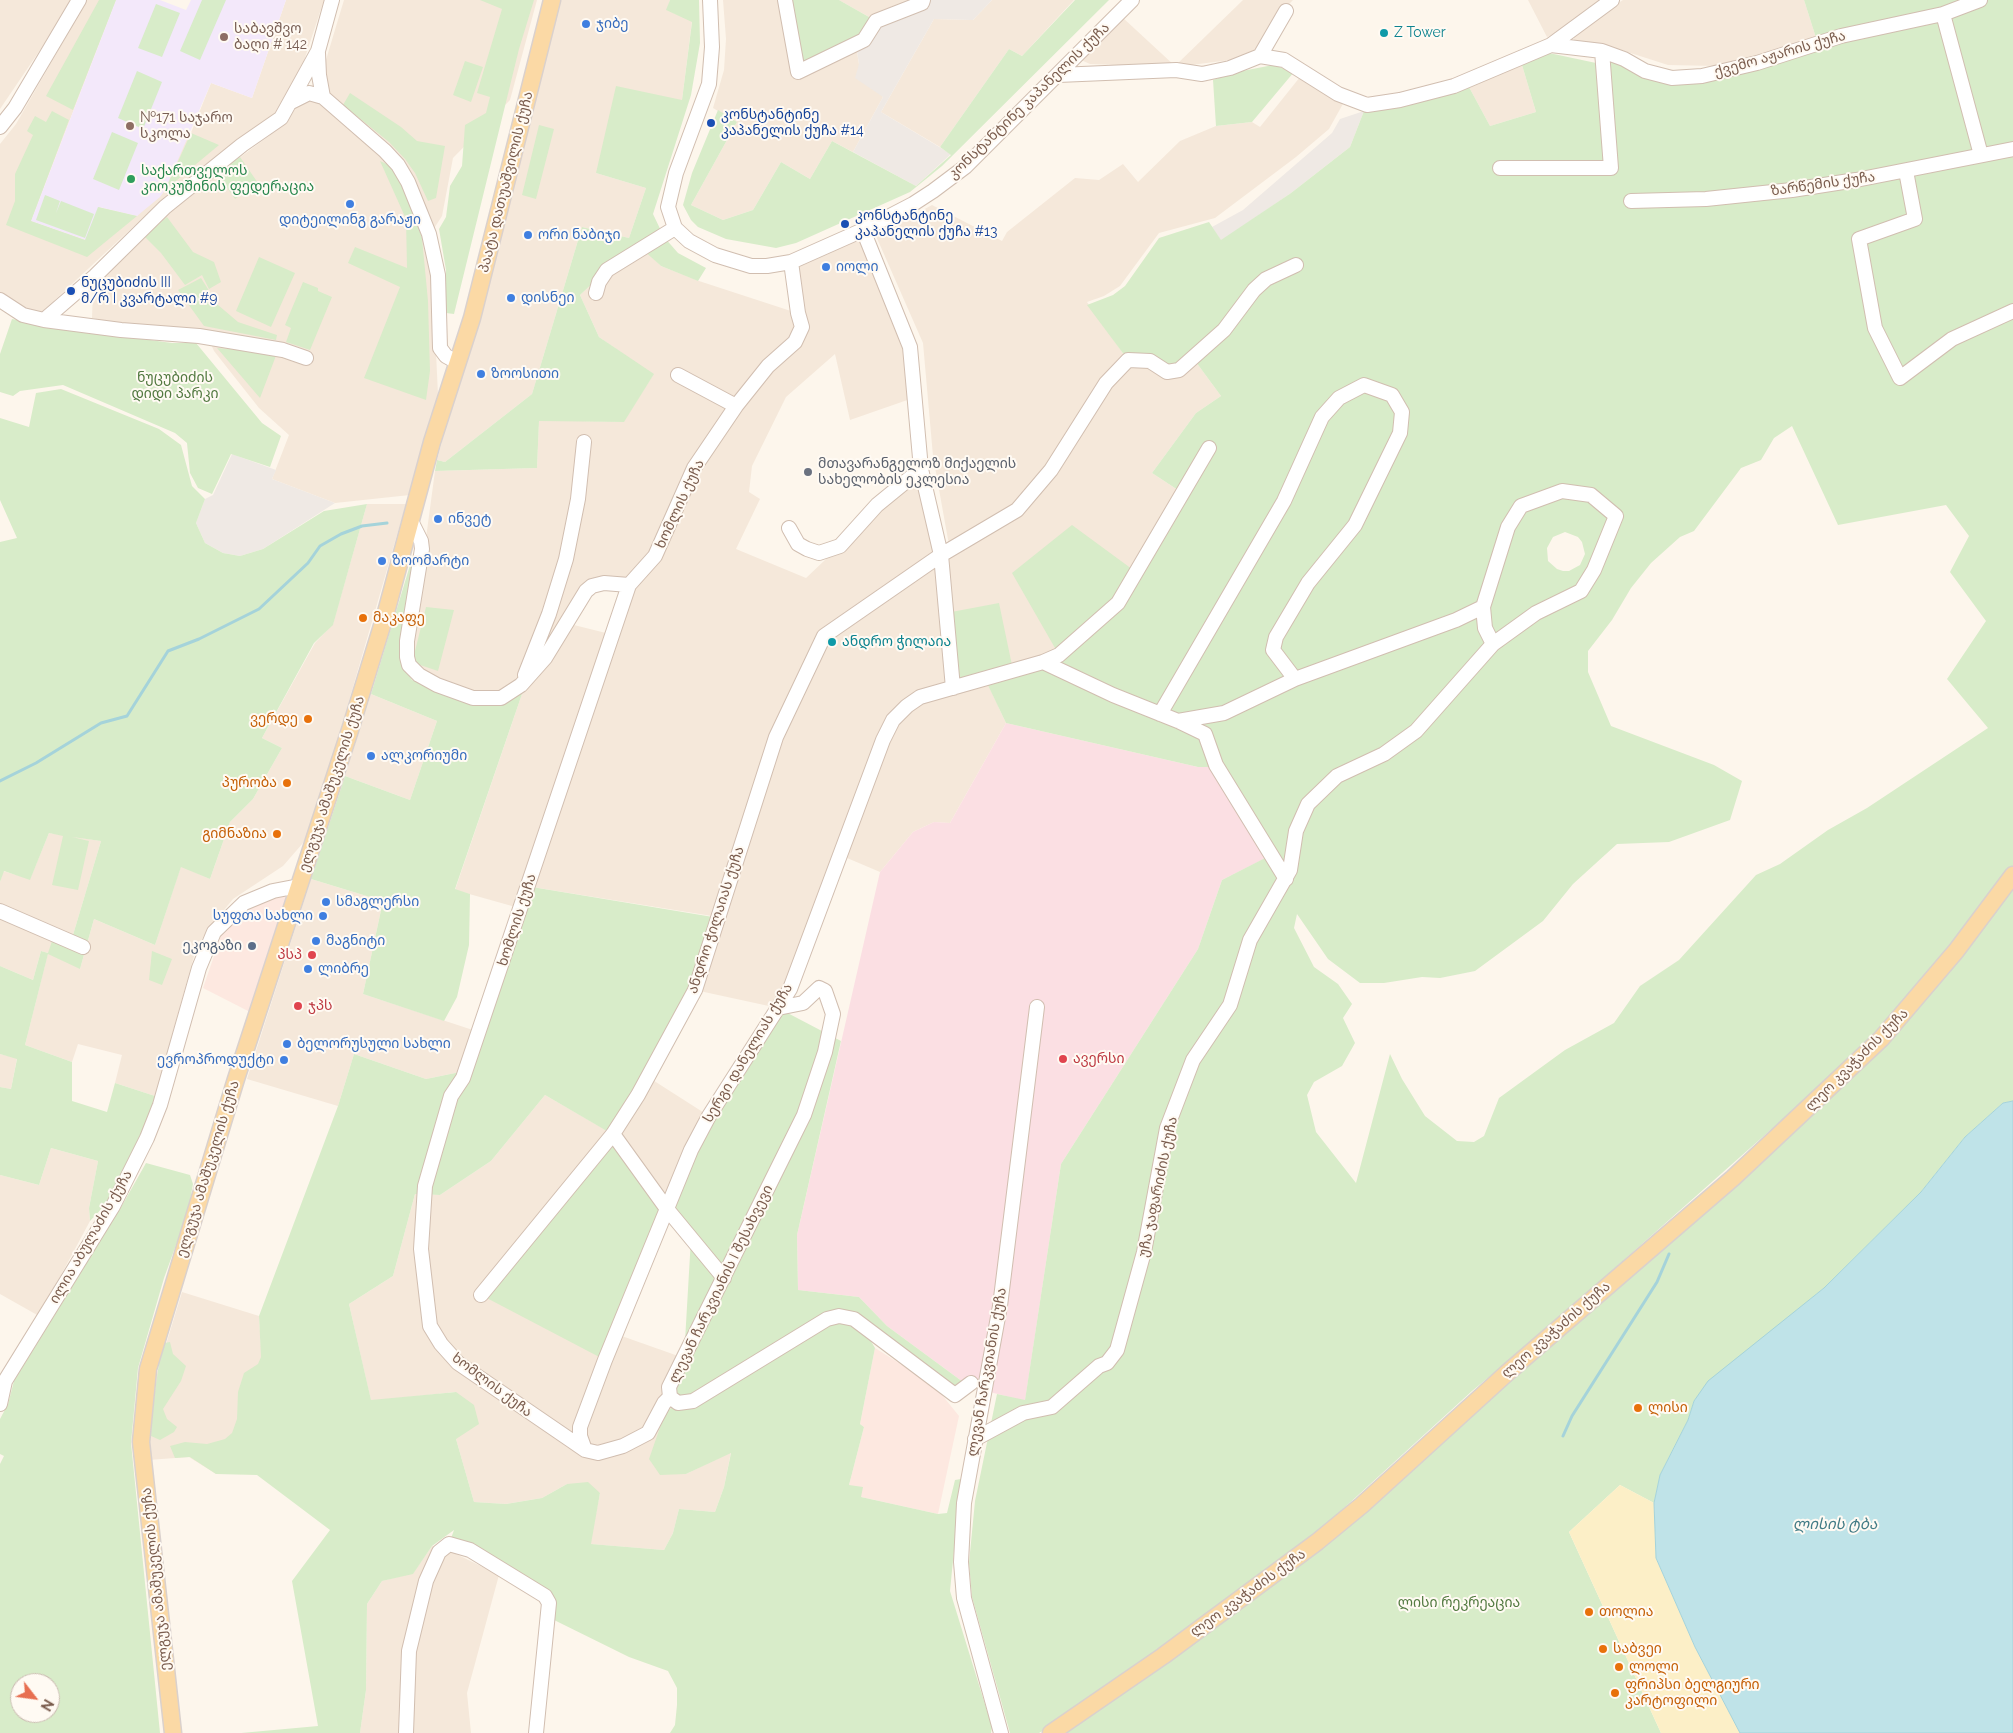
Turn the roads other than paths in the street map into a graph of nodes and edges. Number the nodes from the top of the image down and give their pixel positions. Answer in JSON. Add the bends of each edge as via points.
{"nodes":[{"id":1,"x":79,"y":0,"type":"edge"},
{"id":2,"x":332,"y":0,"type":"edge"},
{"id":3,"x":552,"y":0,"type":"edge"},
{"id":4,"x":710,"y":0,"type":"edge"},
{"id":5,"x":785,"y":0,"type":"edge"},
{"id":6,"x":1132,"y":0,"type":"edge"},
{"id":7,"x":1612,"y":0,"type":"edge"},
{"id":8,"x":1980,"y":0,"type":"edge"},
{"id":9,"x":923,"y":1,"type":"edge"},
{"id":10,"x":1286,"y":11,"type":"dead end"},
{"id":11,"x":1943,"y":14,"type":"junction"},
{"id":12,"x":1551,"y":45,"type":"junction"},
{"id":13,"x":318,"y":51,"type":"junction"},
{"id":14,"x":1602,"y":51,"type":"junction"},
{"id":15,"x":1260,"y":56,"type":"junction"},
{"id":16,"x":1058,"y":75,"type":"junction"},
{"id":17,"x":323,"y":97,"type":"junction"},
{"id":18,"x":291,"y":102,"type":"junction"},
{"id":19,"x":0,"y":127,"type":"edge"},
{"id":20,"x":2013,"y":149,"type":"edge"},
{"id":21,"x":1981,"y":155,"type":"junction"},
{"id":22,"x":1500,"y":168,"type":"dead end"},
{"id":23,"x":1906,"y":171,"type":"junction"},
{"id":24,"x":1631,"y":201,"type":"dead end"},
{"id":25,"x":675,"y":228,"type":"junction"},
{"id":26,"x":864,"y":230,"type":"junction"},
{"id":27,"x":791,"y":262,"type":"junction"},
{"id":28,"x":1296,"y":265,"type":"dead end"},
{"id":29,"x":596,"y":293,"type":"dead end"},
{"id":30,"x":0,"y":300,"type":"edge"},
{"id":31,"x":2013,"y":310,"type":"edge"},
{"id":32,"x":44,"y":320,"type":"junction"},
{"id":33,"x":306,"y":358,"type":"dead end"},
{"id":34,"x":457,"y":362,"type":"junction"},
{"id":35,"x":678,"y":374,"type":"dead end"},
{"id":36,"x":736,"y":406,"type":"junction"},
{"id":37,"x":584,"y":442,"type":"dead end"},
{"id":38,"x":1209,"y":448,"type":"dead end"},
{"id":39,"x":921,"y":469,"type":"junction"},
{"id":40,"x":411,"y":521,"type":"junction"},
{"id":41,"x":789,"y":528,"type":"dead end"},
{"id":42,"x":941,"y":555,"type":"junction"},
{"id":43,"x":629,"y":585,"type":"junction"},
{"id":44,"x":1483,"y":607,"type":"junction"},
{"id":45,"x":1493,"y":644,"type":"junction"},
{"id":46,"x":1043,"y":662,"type":"junction"},
{"id":47,"x":1295,"y":679,"type":"junction"},
{"id":48,"x":521,"y":685,"type":"junction"},
{"id":49,"x":953,"y":688,"type":"junction"},
{"id":50,"x":1160,"y":714,"type":"junction"},
{"id":51,"x":1178,"y":721,"type":"junction"},
{"id":52,"x":2013,"y":875,"type":"edge"},
{"id":53,"x":1286,"y":879,"type":"junction"},
{"id":54,"x":299,"y":886,"type":"junction"},
{"id":55,"x":0,"y":911,"type":"edge"},
{"id":56,"x":83,"y":947,"type":"dead end"},
{"id":57,"x":1037,"y":1007,"type":"dead end"},
{"id":58,"x":778,"y":1008,"type":"junction"},
{"id":59,"x":613,"y":1134,"type":"junction"},
{"id":60,"x":667,"y":1209,"type":"junction"},
{"id":61,"x":724,"y":1278,"type":"junction"},
{"id":62,"x":481,"y":1296,"type":"dead end"},
{"id":63,"x":2,"y":1383,"type":"edge"},
{"id":64,"x":971,"y":1383,"type":"dead end"},
{"id":65,"x":670,"y":1397,"type":"junction"},
{"id":66,"x":0,"y":1404,"type":"edge"},
{"id":67,"x":975,"y":1439,"type":"junction"},
{"id":68,"x":585,"y":1450,"type":"junction"},
{"id":69,"x":173,"y":1733,"type":"edge"},
{"id":70,"x":406,"y":1733,"type":"edge"},
{"id":71,"x":536,"y":1733,"type":"edge"},
{"id":72,"x":1002,"y":1733,"type":"edge"},
{"id":73,"x":1051,"y":1733,"type":"edge"}],
"edges":[{"from":1,"to":19,"type":"street"},
{"from":2,"to":13,"type":"street"},
{"from":3,"to":34,"type":"main road","name":"პაატა დათუაშვილის ქუჩა","via":[[472,318]]},
{"from":4,"to":25,"type":"street","via":[[712,47],[709,84],[676,173],[668,207]]},
{"from":5,"to":9,"type":"street","via":[[798,72],[864,40],[876,21]]},
{"from":6,"to":16,"type":"street","name":"კონსტანტინე კაპანელის ქუჩა"},
{"from":7,"to":12,"type":"street"},
{"from":8,"to":11,"type":"street","name":"ქვემო აჟარის ქუჩა"},
{"from":10,"to":15,"type":"street"},
{"from":11,"to":14,"type":"street","name":"ქვემო აჟარის ქუჩა","via":[[1841,36],[1757,63],[1702,76],[1672,78]]},
{"from":11,"to":21,"type":"street"},
{"from":12,"to":14,"type":"street","name":"ქვემო აჟარის ქუჩა"},
{"from":12,"to":15,"type":"street","via":[[1454,86],[1367,105],[1338,94],[1284,60]]},
{"from":13,"to":17,"type":"street","via":[[318,75]]},
{"from":13,"to":18,"type":"street"},
{"from":14,"to":22,"type":"street","via":[[1611,168]]},
{"from":15,"to":16,"type":"street","via":[[1230,68],[1202,74],[1176,70]]},
{"from":16,"to":26,"type":"street","name":"კონსტანტინე კაპანელის ქუჩა","via":[[965,167],[914,204]]},
{"from":17,"to":18,"type":"street","via":[[309,92]]},
{"from":17,"to":34,"type":"street","via":[[385,151],[408,182],[429,234],[438,275],[440,348]]},
{"from":18,"to":32,"type":"street","via":[[280,118],[165,207],[95,276]]},
{"from":20,"to":21,"type":"street","name":"ზარწემის ქუჩა"},
{"from":21,"to":23,"type":"street","name":"ზარწემის ქუჩა"},
{"from":23,"to":24,"type":"street","name":"ზარწემის ქუჩა","via":[[1792,190]]},
{"from":23,"to":31,"type":"street","via":[[1915,219],[1859,239],[1876,328],[1900,378],[1952,339]]},
{"from":25,"to":27,"type":"street","name":"კონსტანტინე კაპანელის ქუჩა","via":[[688,241],[735,262],[751,266]]},
{"from":25,"to":29,"type":"street","via":[[607,270]]},
{"from":26,"to":27,"type":"street","name":"კონსტანტინე კაპანელის ქუჩა"},
{"from":26,"to":39,"type":"street","via":[[910,347]]},
{"from":27,"to":36,"type":"street","name":"ხომლის ქუჩა","via":[[802,327],[795,342],[768,366]]},
{"from":28,"to":42,"type":"street","name":"ანდრო ჭილაიას ქუჩა","via":[[1266,279],[1224,330],[1179,370],[1167,372],[1150,361],[1128,360],[1106,383],[1027,502]]},
{"from":30,"to":32,"type":"street","via":[[24,315]]},
{"from":32,"to":33,"type":"street","via":[[199,336],[283,350]]},
{"from":34,"to":40,"type":"main road","name":"ელგუჯა ამაშუკელის ქუჩა"},
{"from":35,"to":36,"type":"street"},
{"from":36,"to":43,"type":"street","name":"ხომლის ქუჩა","via":[[694,468],[656,556]]},
{"from":37,"to":48,"type":"street","via":[[578,499],[566,559]]},
{"from":38,"to":46,"type":"street","name":"სერგი დანელიას ქუჩა","via":[[1118,604],[1059,655]]},
{"from":39,"to":41,"type":"street","via":[[877,505],[840,546],[820,553],[806,549],[798,544]]},
{"from":39,"to":42,"type":"street"},
{"from":40,"to":48,"type":"street","via":[[422,549],[407,641],[407,657],[412,670],[437,685],[473,698],[501,698]]},
{"from":40,"to":54,"type":"main road","name":"ელგუჯა ამაშუკელის ქუჩა","via":[[350,730]]},
{"from":42,"to":49,"type":"street"},
{"from":42,"to":59,"type":"street","name":"ანდრო ჭილაიას ქუჩა","via":[[824,636],[776,737],[696,990]]},
{"from":43,"to":48,"type":"street","via":[[604,583],[586,591],[545,658]]},
{"from":43,"to":68,"type":"street","name":"ხომლის ქუჩა","via":[[463,1078],[451,1096],[425,1186],[421,1249],[430,1326],[441,1344],[470,1372]]},
{"from":44,"to":45,"type":"street","via":[[1485,628]]},
{"from":44,"to":45,"type":"street","name":"უჩა ჯაფარიძის ქუჩა","via":[[1508,527],[1521,506],[1562,491],[1591,495],[1616,516],[1594,570],[1581,591],[1536,614]]},
{"from":44,"to":47,"type":"street"},
{"from":45,"to":53,"type":"street","name":"უჩა ჯაფარიძის ქუჩა","via":[[1416,731],[1384,754],[1336,776],[1308,804],[1296,831]]},
{"from":46,"to":49,"type":"street","name":"სერგი დანელიას ქუჩა"},
{"from":46,"to":50,"type":"street"},
{"from":47,"to":50,"type":"street","via":[[1273,650],[1276,637],[1308,583],[1355,525],[1400,433],[1402,412],[1392,396],[1364,385],[1339,398],[1322,417],[1284,501]]},
{"from":47,"to":51,"type":"street","via":[[1224,713]]},
{"from":49,"to":58,"type":"street","name":"სერგი დანელიას ქუჩა","via":[[920,698],[893,720],[790,989]]},
{"from":50,"to":51,"type":"street"},
{"from":51,"to":53,"type":"street","via":[[1205,734],[1216,765]]},
{"from":52,"to":73,"type":"main road","name":"ლეო კვაჭაძის ქუჩა","via":[[1956,951],[1881,1039],[1726,1184],[1513,1367],[1317,1542],[1163,1656]]},
{"from":53,"to":67,"type":"street","name":"უჩა ჯაფარიძის ქუჩა","via":[[1250,940],[1230,1005],[1193,1060],[1167,1128],[1144,1252],[1117,1350],[1107,1363],[1099,1366],[1052,1407],[1023,1413]]},
{"from":54,"to":63,"type":"street","name":"ილია აბულაძის ქუჩა","via":[[273,891],[244,903],[214,932],[199,968],[160,1106],[147,1138],[113,1206]]},
{"from":54,"to":69,"type":"main road","name":"ელგუჯა ამაშუკელის ქუჩა","via":[[236,1079],[147,1378],[141,1442]]},
{"from":55,"to":56,"type":"street"},
{"from":57,"to":67,"type":"street","name":"ლევან ჩარკვიანის ქუჩა","via":[[1000,1306]]},
{"from":58,"to":60,"type":"street","name":"სერგი დანელიას ქუჩა","via":[[709,1116]]},
{"from":58,"to":61,"type":"street","name":"ლევან ჩარკვიანის I შესახვევი","via":[[803,1003],[819,988],[825,991],[833,1014],[826,1052],[804,1115]]},
{"from":59,"to":60,"type":"street"},
{"from":59,"to":62,"type":"street","name":"ანდრო ჭილაიას ქუჩა"},
{"from":60,"to":61,"type":"street"},
{"from":60,"to":68,"type":"street","name":"სერგი დანელიას ქუჩა","via":[[580,1427]]},
{"from":61,"to":65,"type":"street","name":"ლევან ჩარკვიანის I შესახვევი","via":[[669,1388]]},
{"from":63,"to":66,"type":"street","name":"ილია აბულაძის ქუჩა"},
{"from":64,"to":65,"type":"street","name":"ლევან ჩარკვიანის I შესახვევი","via":[[955,1395],[854,1319],[839,1316],[828,1319],[693,1401],[678,1403]]},
{"from":65,"to":68,"type":"street","via":[[648,1433],[623,1446],[598,1453]]},
{"from":67,"to":72,"type":"street","name":"ლევან ჩარკვიანის ქუჩა","via":[[964,1503],[961,1562],[964,1598]]},
{"from":70,"to":71,"type":"street","via":[[409,1651],[426,1581],[439,1552],[449,1544],[470,1550],[545,1596],[549,1603]]}]}
